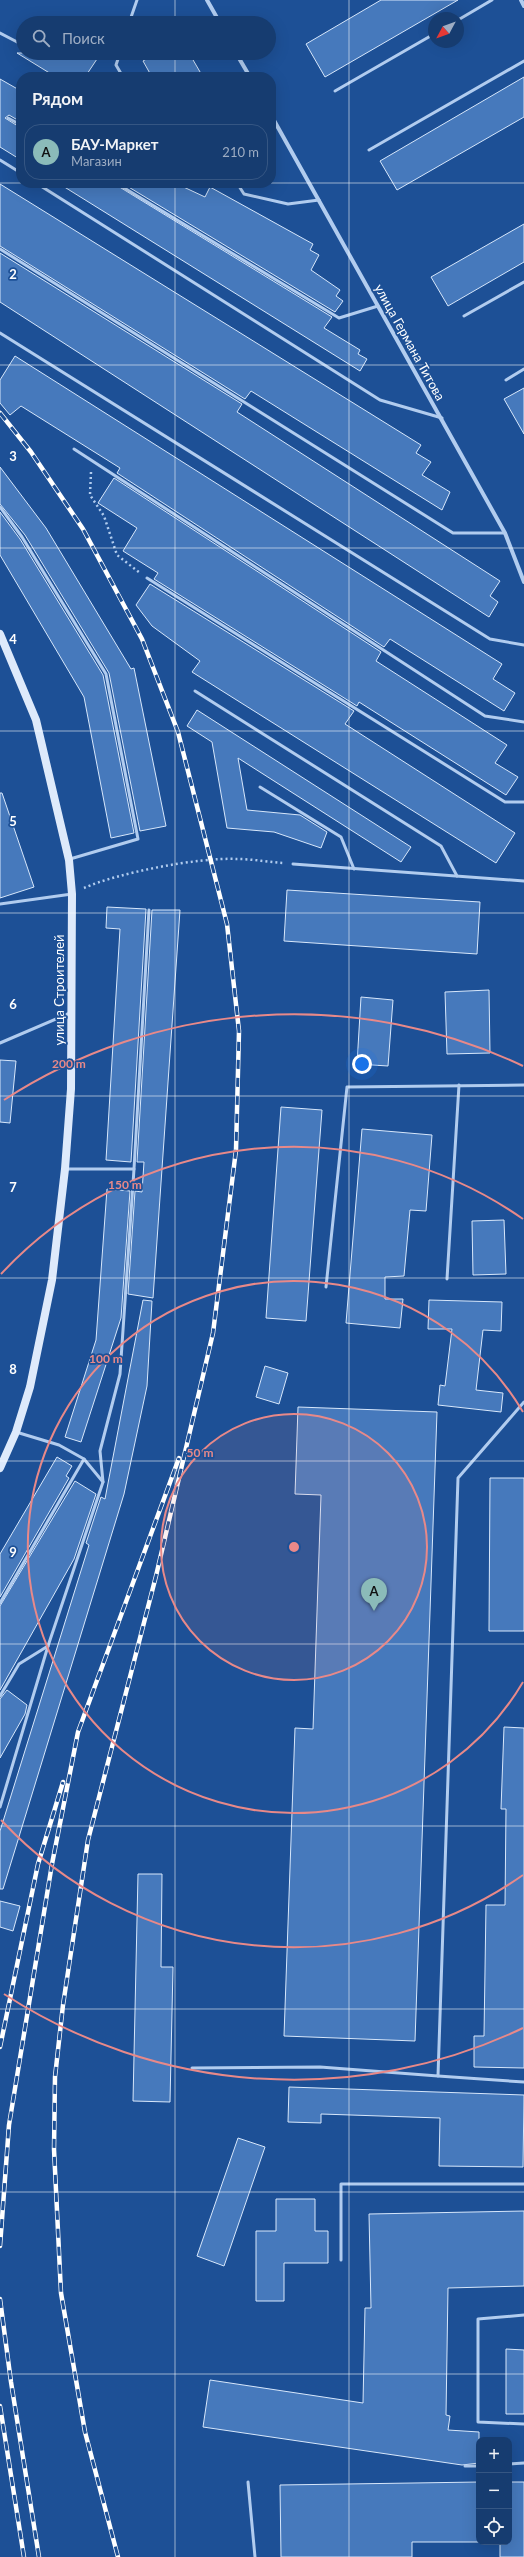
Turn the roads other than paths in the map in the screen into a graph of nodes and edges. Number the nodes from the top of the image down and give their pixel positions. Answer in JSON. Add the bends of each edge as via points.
{"nodes":[{"id":1,"x":137,"y":0,"type":"edge"},
{"id":2,"x":207,"y":0,"type":"edge"},
{"id":3,"x":492,"y":0,"type":"edge"},
{"id":4,"x":520,"y":0,"type":"edge"},
{"id":5,"x":524,"y":6,"type":"edge"},
{"id":6,"x":131,"y":16,"type":"edge"},
{"id":7,"x":216,"y":16,"type":"edge"},
{"id":8,"x":464,"y":16,"type":"edge"},
{"id":9,"x":0,"y":33,"type":"edge"},
{"id":10,"x":428,"y":37,"type":"edge"},
{"id":11,"x":16,"y":41,"type":"edge"},
{"id":12,"x":118,"y":60,"type":"edge"},
{"id":13,"x":240,"y":60,"type":"edge"},
{"id":14,"x":524,"y":61,"type":"edge"},
{"id":15,"x":120,"y":72,"type":"edge"},
{"id":16,"x":247,"y":72,"type":"edge"},
{"id":17,"x":335,"y":91,"type":"dead end"},
{"id":18,"x":8,"y":118,"type":"dead end"},
{"id":19,"x":16,"y":122,"type":"edge"},
{"id":20,"x":276,"y":124,"type":"edge"},
{"id":21,"x":369,"y":150,"type":"dead end"},
{"id":22,"x":0,"y":160,"type":"edge"},
{"id":23,"x":16,"y":171,"type":"edge"},
{"id":24,"x":44,"y":188,"type":"edge"},
{"id":25,"x":124,"y":188,"type":"edge"},
{"id":26,"x":240,"y":188,"type":"edge"},
{"id":27,"x":319,"y":200,"type":"junction"},
{"id":28,"x":0,"y":249,"type":"edge"},
{"id":29,"x":524,"y":282,"type":"edge"},
{"id":30,"x":378,"y":306,"type":"junction"},
{"id":31,"x":464,"y":316,"type":"dead end"},
{"id":32,"x":0,"y":334,"type":"edge"},
{"id":33,"x":524,"y":369,"type":"edge"},
{"id":34,"x":506,"y":380,"type":"dead end"},
{"id":35,"x":442,"y":418,"type":"junction"},
{"id":36,"x":74,"y":449,"type":"dead end"},
{"id":37,"x":0,"y":507,"type":"edge"},
{"id":38,"x":505,"y":533,"type":"junction"},
{"id":39,"x":147,"y":578,"type":"road end"},
{"id":40,"x":524,"y":582,"type":"edge"},
{"id":41,"x":0,"y":634,"type":"edge"},
{"id":42,"x":524,"y":645,"type":"edge"},
{"id":43,"x":195,"y":691,"type":"dead end"},
{"id":44,"x":524,"y":722,"type":"edge"},
{"id":45,"x":260,"y":787,"type":"dead end"},
{"id":46,"x":524,"y":802,"type":"edge"},
{"id":47,"x":69,"y":860,"type":"junction"},
{"id":48,"x":293,"y":864,"type":"road end"},
{"id":49,"x":354,"y":869,"type":"junction"},
{"id":50,"x":457,"y":876,"type":"junction"},
{"id":51,"x":524,"y":881,"type":"edge"},
{"id":52,"x":72,"y":894,"type":"junction"},
{"id":53,"x":0,"y":904,"type":"edge"},
{"id":54,"x":149,"y":910,"type":"dead end"},
{"id":55,"x":71,"y":1013,"type":"junction"},
{"id":56,"x":0,"y":1043,"type":"edge"},
{"id":57,"x":459,"y":1085,"type":"junction"},
{"id":58,"x":524,"y":1085,"type":"edge"},
{"id":59,"x":134,"y":1169,"type":"junction"},
{"id":60,"x":65,"y":1170,"type":"junction"},
{"id":61,"x":447,"y":1279,"type":"dead end"},
{"id":62,"x":326,"y":1287,"type":"dead end"},
{"id":63,"x":524,"y":1402,"type":"edge"},
{"id":64,"x":16,"y":1432,"type":"junction"},
{"id":65,"x":84,"y":1459,"type":"junction"},
{"id":66,"x":0,"y":1468,"type":"edge"},
{"id":67,"x":103,"y":1482,"type":"junction"},
{"id":68,"x":0,"y":1603,"type":"edge"},
{"id":69,"x":48,"y":1646,"type":"junction"},
{"id":70,"x":0,"y":1696,"type":"edge"},
{"id":71,"x":0,"y":1807,"type":"edge"},
{"id":72,"x":192,"y":2068,"type":"dead end"},
{"id":73,"x":438,"y":2076,"type":"junction"},
{"id":74,"x":524,"y":2082,"type":"edge"},
{"id":75,"x":524,"y":2184,"type":"edge"},
{"id":76,"x":341,"y":2260,"type":"dead end"},
{"id":77,"x":524,"y":2315,"type":"edge"},
{"id":78,"x":524,"y":2424,"type":"edge"},
{"id":79,"x":524,"y":2463,"type":"edge"},
{"id":80,"x":512,"y":2464,"type":"edge"},
{"id":81,"x":465,"y":2466,"type":"dead end"},
{"id":82,"x":476,"y":2466,"type":"edge"},
{"id":83,"x":248,"y":2482,"type":"dead end"},
{"id":84,"x":255,"y":2557,"type":"edge"}],
"edges":[{"from":1,"to":6,"type":"lane"},
{"from":2,"to":7,"type":"street"},
{"from":3,"to":8,"type":"lane"},
{"from":4,"to":5,"type":"street"},
{"from":9,"to":11,"type":"lane"},
{"from":10,"to":17,"type":"lane"},
{"from":12,"to":15,"type":"lane","via":[[116,65]]},
{"from":13,"to":16,"type":"street"},
{"from":14,"to":21,"type":"lane"},
{"from":18,"to":19,"type":"lane"},
{"from":20,"to":27,"type":"street","name":"улица Германа Титова"},
{"from":22,"to":23,"type":"lane"},
{"from":24,"to":35,"type":"lane","via":[[380,400]]},
{"from":25,"to":30,"type":"lane","via":[[339,318]]},
{"from":26,"to":27,"type":"lane","via":[[244,194],[288,204]]},
{"from":27,"to":30,"type":"street","name":"улица Германа Титова"},
{"from":28,"to":38,"type":"lane","via":[[453,533]]},
{"from":29,"to":31,"type":"lane"},
{"from":30,"to":35,"type":"street","name":"улица Германа Титова"},
{"from":32,"to":42,"type":"lane","via":[[490,639]]},
{"from":33,"to":34,"type":"lane"},
{"from":35,"to":38,"type":"street","name":"улица Германа Титова"},
{"from":36,"to":44,"type":"lane","via":[[485,716]]},
{"from":37,"to":47,"type":"lane","via":[[22,537],[106,674],[134,816],[138,839]]},
{"from":38,"to":40,"type":"street","name":"улица Германа Титова"},
{"from":39,"to":46,"type":"lane","via":[[505,802]]},
{"from":41,"to":47,"type":"main road","name":"улица Строителей","via":[[36,720]]},
{"from":43,"to":50,"type":"lane","via":[[441,846]]},
{"from":45,"to":49,"type":"lane","via":[[341,837]]},
{"from":47,"to":52,"type":"main road","name":"улица Строителей"},
{"from":48,"to":49,"type":"lane"},
{"from":49,"to":50,"type":"lane"},
{"from":50,"to":51,"type":"lane"},
{"from":52,"to":53,"type":"lane"},
{"from":52,"to":55,"type":"main road","name":"улица Строителей"},
{"from":54,"to":59,"type":"lane"},
{"from":55,"to":56,"type":"lane"},
{"from":55,"to":60,"type":"main road","name":"улица Строителей","via":[[71,1089]]},
{"from":57,"to":58,"type":"lane"},
{"from":57,"to":61,"type":"lane"},
{"from":57,"to":62,"type":"lane","via":[[347,1087]]},
{"from":59,"to":60,"type":"lane"},
{"from":59,"to":67,"type":"lane","via":[[120,1374],[100,1451]]},
{"from":60,"to":64,"type":"main road","name":"улица Строителей","via":[[52,1280],[30,1386]]},
{"from":63,"to":73,"type":"lane","via":[[458,1478]]},
{"from":64,"to":65,"type":"lane","via":[[59,1445]]},
{"from":64,"to":66,"type":"main road","name":"улица Строителей"},
{"from":65,"to":67,"type":"lane"},
{"from":65,"to":68,"type":"lane"},
{"from":67,"to":69,"type":"lane"},
{"from":69,"to":70,"type":"lane","via":[[18,1664]]},
{"from":69,"to":71,"type":"lane"},
{"from":72,"to":73,"type":"lane","via":[[320,2067]]},
{"from":73,"to":74,"type":"lane"},
{"from":75,"to":76,"type":"lane","via":[[341,2184]]},
{"from":77,"to":78,"type":"lane","via":[[478,2319],[478,2422]]},
{"from":79,"to":80,"type":"lane"},
{"from":81,"to":82,"type":"lane"},
{"from":83,"to":84,"type":"lane"}]}
